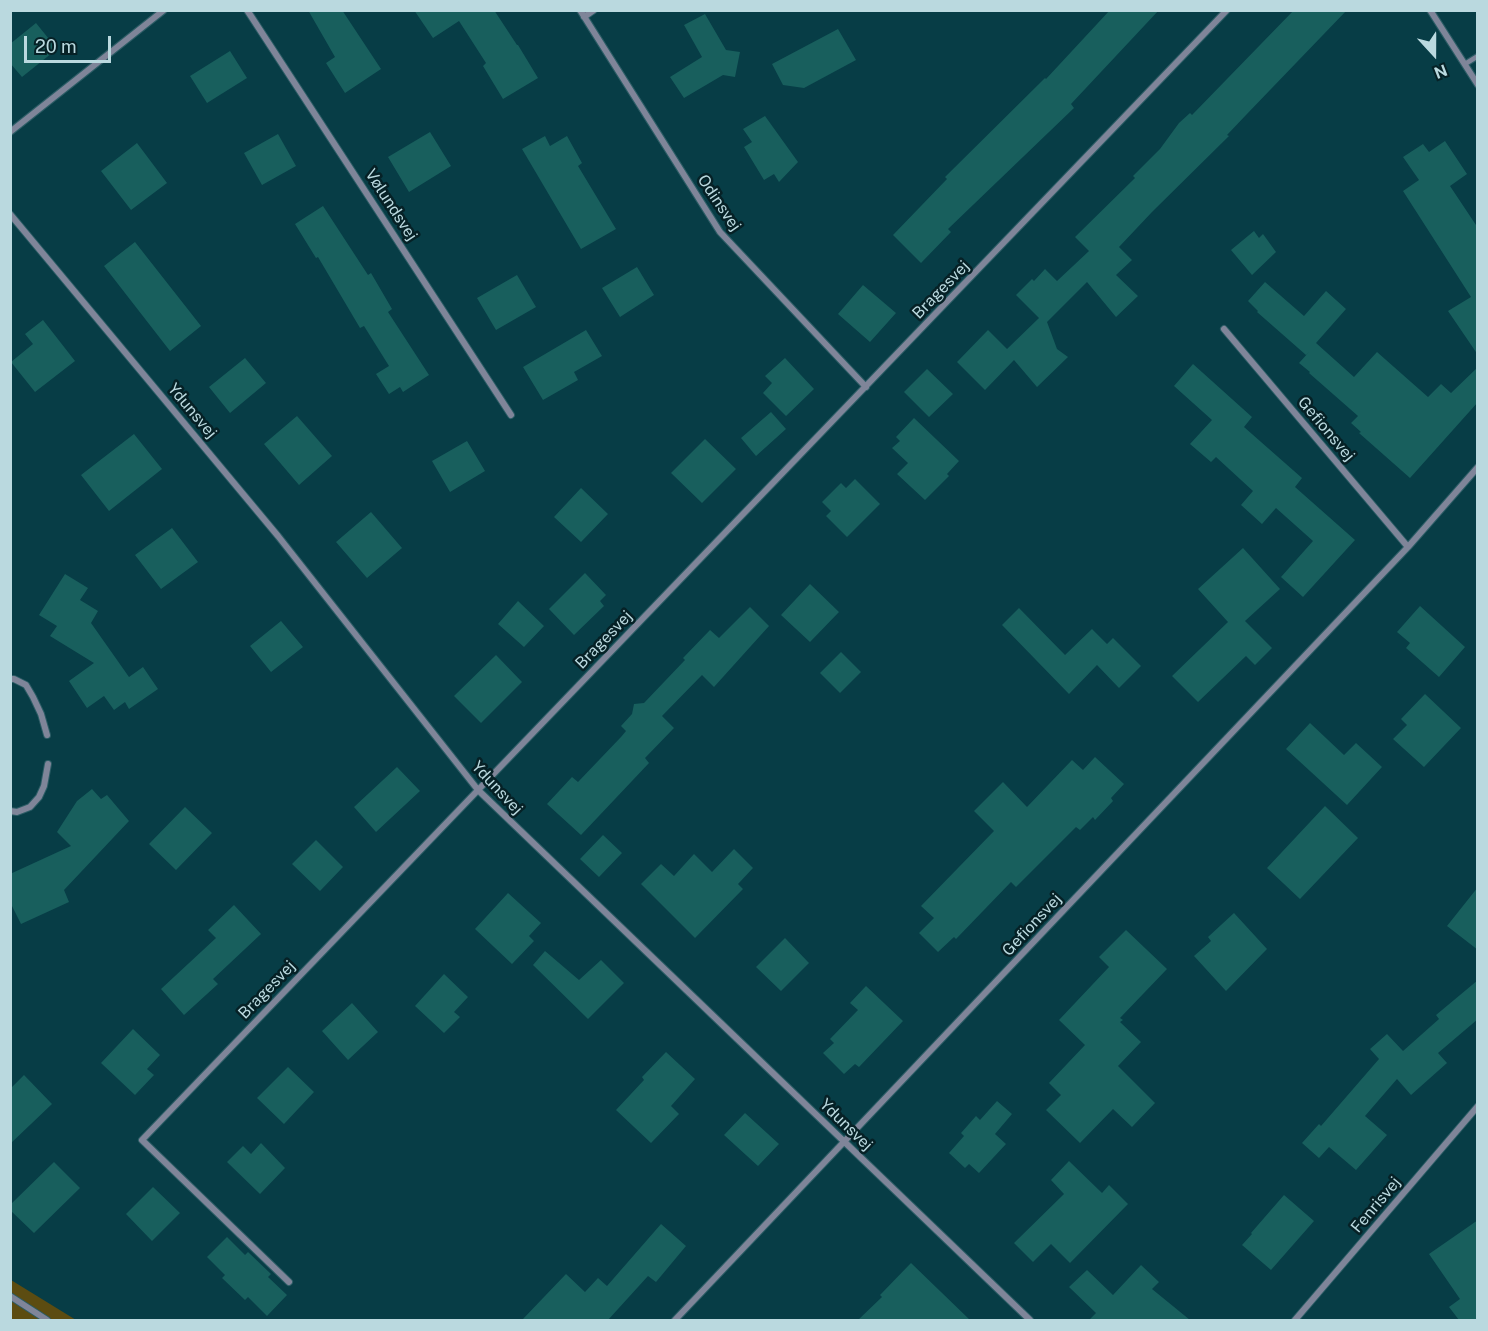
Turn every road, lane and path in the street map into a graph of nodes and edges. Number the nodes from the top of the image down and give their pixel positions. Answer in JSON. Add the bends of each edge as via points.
{"nodes":[{"id":1,"x":164,"y":10,"type":"edge"},
{"id":2,"x":247,"y":10,"type":"edge"},
{"id":3,"x":580,"y":10,"type":"edge"},
{"id":4,"x":594,"y":10,"type":"edge"},
{"id":5,"x":1227,"y":10,"type":"edge"},
{"id":6,"x":1430,"y":10,"type":"edge"},
{"id":7,"x":584,"y":17,"type":"junction"},
{"id":8,"x":1478,"y":56,"type":"edge"},
{"id":9,"x":1465,"y":64,"type":"junction"},
{"id":10,"x":1478,"y":84,"type":"edge"},
{"id":11,"x":10,"y":132,"type":"edge"},
{"id":12,"x":10,"y":214,"type":"edge"},
{"id":13,"x":1224,"y":329,"type":"dead end"},
{"id":14,"x":866,"y":387,"type":"junction"},
{"id":15,"x":511,"y":415,"type":"dead end"},
{"id":16,"x":1478,"y":466,"type":"edge"},
{"id":17,"x":1407,"y":547,"type":"junction"},
{"id":18,"x":10,"y":679,"type":"edge"},
{"id":19,"x":47,"y":735,"type":"dead end"},
{"id":20,"x":48,"y":764,"type":"dead end"},
{"id":21,"x":478,"y":790,"type":"junction"},
{"id":22,"x":10,"y":811,"type":"edge"},
{"id":23,"x":1478,"y":1106,"type":"edge"},
{"id":24,"x":844,"y":1143,"type":"junction"},
{"id":25,"x":289,"y":1282,"type":"dead end"},
{"id":26,"x":10,"y":1296,"type":"edge"},
{"id":27,"x":47,"y":1320,"type":"edge"},
{"id":28,"x":675,"y":1320,"type":"edge"},
{"id":29,"x":1030,"y":1320,"type":"edge"},
{"id":30,"x":1295,"y":1320,"type":"edge"}],
"edges":[{"from":1,"to":11,"type":"street"},
{"from":2,"to":15,"type":"street","name":"Vølundsvej"},
{"from":3,"to":7,"type":"street","name":"Odinsvej"},
{"from":4,"to":7,"type":"street"},
{"from":5,"to":14,"type":"street","name":"Bragesvej"},
{"from":6,"to":9,"type":"street"},
{"from":7,"to":14,"type":"street","name":"Odinsvej","via":[[720,232]]},
{"from":8,"to":9,"type":"lane"},
{"from":9,"to":10,"type":"street"},
{"from":12,"to":21,"type":"street","name":"Ydunsvej","via":[[278,536]]},
{"from":13,"to":17,"type":"street","name":"Gefionsvej"},
{"from":14,"to":21,"type":"street","name":"Bragesvej"},
{"from":16,"to":17,"type":"street","name":"Gefionsvej"},
{"from":17,"to":24,"type":"street","name":"Gefionsvej"},
{"from":18,"to":19,"type":"street","via":[[30,691]]},
{"from":20,"to":22,"type":"street","via":[[39,797],[30,807]]},
{"from":21,"to":24,"type":"street","name":"Ydunsvej"},
{"from":21,"to":25,"type":"street","name":"Bragesvej","via":[[142,1140]]},
{"from":23,"to":30,"type":"street","name":"Fenrisvej"},
{"from":24,"to":28,"type":"street","name":"Gefionsvej"},
{"from":24,"to":29,"type":"street","name":"Ydunsvej"},
{"from":26,"to":27,"type":"street"}]}
